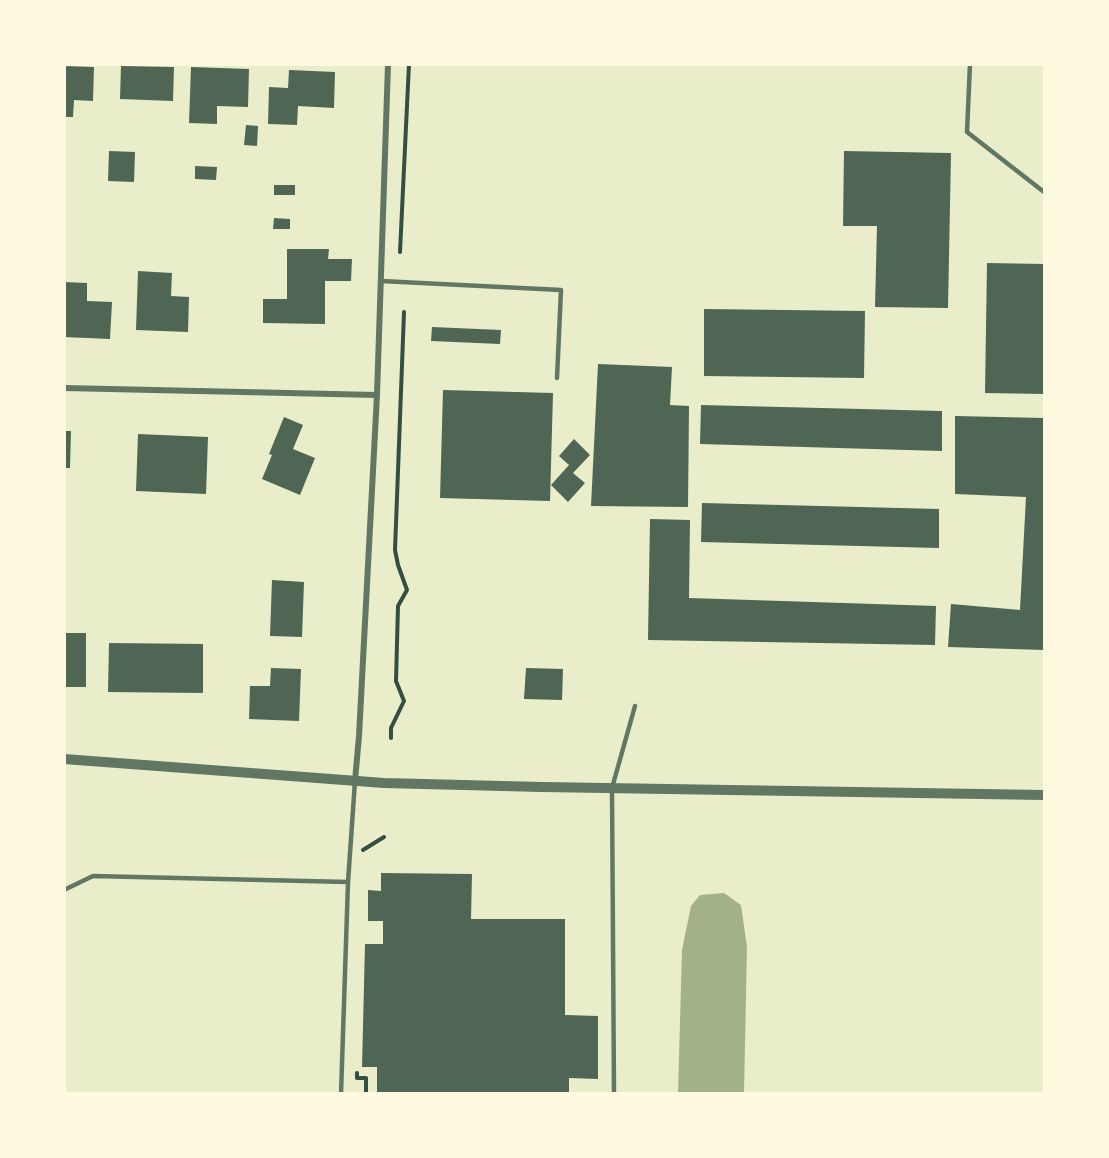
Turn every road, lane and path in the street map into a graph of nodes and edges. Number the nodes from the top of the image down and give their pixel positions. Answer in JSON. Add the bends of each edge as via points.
{"nodes":[{"id":1,"x":388,"y":64,"type":"edge"},
{"id":2,"x":409,"y":64,"type":"edge"},
{"id":3,"x":970,"y":64,"type":"edge"},
{"id":4,"x":1044,"y":192,"type":"edge"},
{"id":5,"x":400,"y":252,"type":"dead end"},
{"id":6,"x":381,"y":281,"type":"junction"},
{"id":7,"x":404,"y":312,"type":"dead end"},
{"id":8,"x":557,"y":378,"type":"dead end"},
{"id":9,"x":64,"y":388,"type":"edge"},
{"id":10,"x":376,"y":395,"type":"junction"},
{"id":11,"x":635,"y":706,"type":"dead end"},
{"id":12,"x":391,"y":738,"type":"dead end"},
{"id":13,"x":64,"y":759,"type":"edge"},
{"id":14,"x":355,"y":781,"type":"junction"},
{"id":15,"x":612,"y":788,"type":"junction"},
{"id":16,"x":1044,"y":795,"type":"edge"},
{"id":17,"x":384,"y":837,"type":"dead end"},
{"id":18,"x":363,"y":851,"type":"dead end"},
{"id":19,"x":348,"y":882,"type":"junction"},
{"id":20,"x":64,"y":890,"type":"edge"},
{"id":21,"x":358,"y":1066,"type":"dead end"},
{"id":22,"x":341,"y":1094,"type":"edge"},
{"id":23,"x":366,"y":1094,"type":"edge"},
{"id":24,"x":614,"y":1094,"type":"edge"}],
"edges":[{"from":1,"to":6,"type":"street"},
{"from":2,"to":5,"type":"path"},
{"from":3,"to":4,"type":"lane","via":[[967,132]]},
{"from":6,"to":8,"type":"lane","via":[[561,290]]},
{"from":6,"to":10,"type":"street"},
{"from":7,"to":12,"type":"path","via":[[396,550],[407,590],[398,606],[396,681],[404,701],[391,728]]},
{"from":9,"to":10,"type":"street"},
{"from":10,"to":14,"type":"street"},
{"from":11,"to":15,"type":"lane"},
{"from":13,"to":14,"type":"street"},
{"from":14,"to":15,"type":"street"},
{"from":14,"to":19,"type":"lane"},
{"from":15,"to":16,"type":"street"},
{"from":15,"to":24,"type":"lane"},
{"from":17,"to":18,"type":"path"},
{"from":19,"to":20,"type":"lane","via":[[93,876]]},
{"from":19,"to":22,"type":"lane"},
{"from":21,"to":23,"type":"path","via":[[357,1078],[366,1078]]}]}
